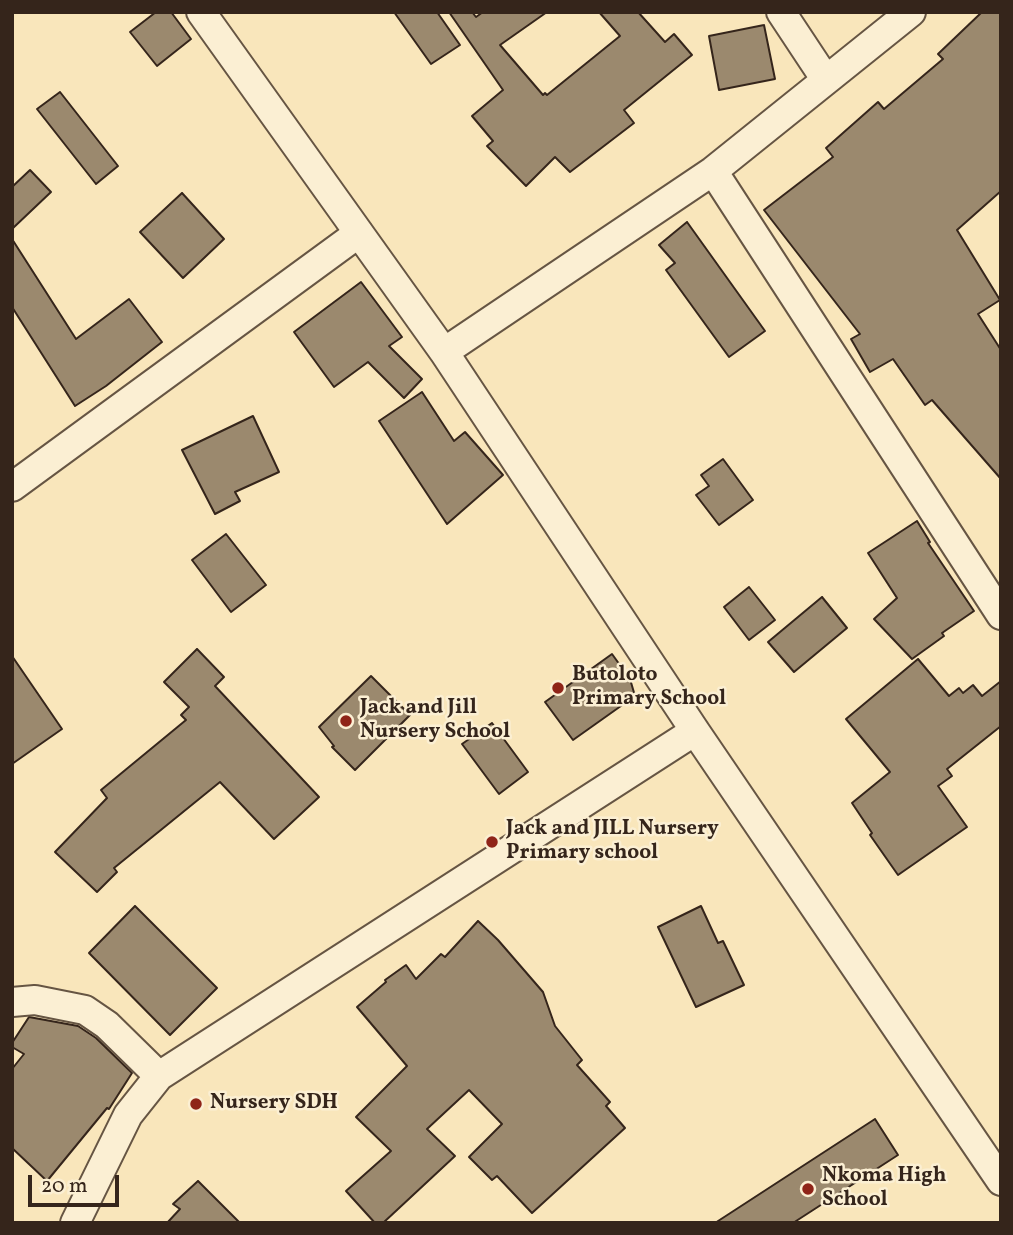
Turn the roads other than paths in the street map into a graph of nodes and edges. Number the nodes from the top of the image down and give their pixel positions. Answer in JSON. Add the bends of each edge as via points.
{"nodes":[{"id":1,"x":201,"y":12,"type":"edge"},
{"id":2,"x":781,"y":12,"type":"edge"},
{"id":3,"x":911,"y":12,"type":"edge"},
{"id":4,"x":826,"y":80,"type":"junction"},
{"id":5,"x":713,"y":171,"type":"junction"},
{"id":6,"x":359,"y":233,"type":"junction"},
{"id":7,"x":444,"y":352,"type":"junction"},
{"id":8,"x":12,"y":486,"type":"edge"},
{"id":9,"x":1001,"y":615,"type":"edge"},
{"id":10,"x":695,"y":731,"type":"junction"},
{"id":11,"x":12,"y":1002,"type":"edge"},
{"id":12,"x":159,"y":1076,"type":"junction"},
{"id":13,"x":1001,"y":1181,"type":"edge"},
{"id":14,"x":75,"y":1223,"type":"edge"}],
"edges":[{"from":1,"to":6,"type":"street"},
{"from":2,"to":4,"type":"street"},
{"from":3,"to":4,"type":"street"},
{"from":4,"to":5,"type":"street"},
{"from":5,"to":7,"type":"street"},
{"from":5,"to":9,"type":"street"},
{"from":6,"to":7,"type":"street"},
{"from":6,"to":8,"type":"street"},
{"from":7,"to":10,"type":"street"},
{"from":10,"to":12,"type":"street"},
{"from":10,"to":13,"type":"street"},
{"from":11,"to":12,"type":"street","via":[[35,1000],[85,1010]]},
{"from":12,"to":14,"type":"street","via":[[128,1115]]}]}
